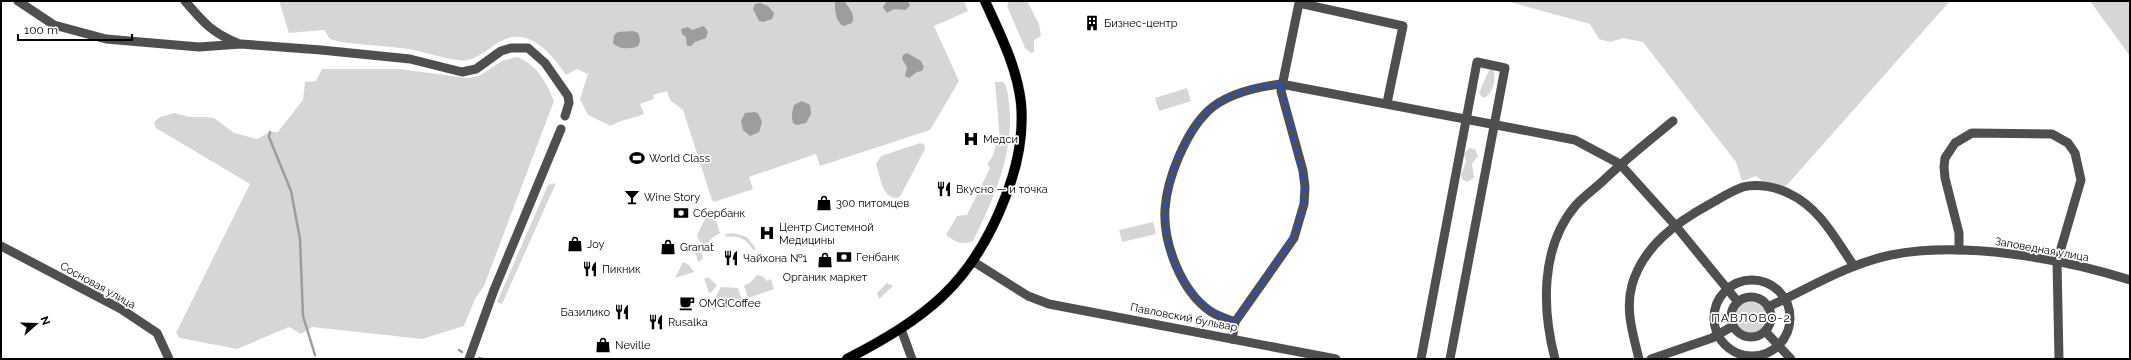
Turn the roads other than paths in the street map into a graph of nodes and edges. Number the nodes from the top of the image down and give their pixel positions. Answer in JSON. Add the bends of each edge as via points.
{"nodes":[{"id":1,"x":18,"y":1,"type":"edge"},
{"id":2,"x":185,"y":1,"type":"edge"},
{"id":3,"x":985,"y":1,"type":"edge"},
{"id":4,"x":240,"y":44,"type":"junction"},
{"id":5,"x":1281,"y":84,"type":"junction"},
{"id":6,"x":1387,"y":103,"type":"junction"},
{"id":7,"x":565,"y":116,"type":"dead end"},
{"id":8,"x":1466,"y":118,"type":"junction"},
{"id":9,"x":1673,"y":121,"type":"dead end"},
{"id":10,"x":1494,"y":124,"type":"junction"},
{"id":11,"x":561,"y":128,"type":"dead end"},
{"id":12,"x":1620,"y":164,"type":"junction"},
{"id":13,"x":1675,"y":225,"type":"junction"},
{"id":14,"x":1,"y":246,"type":"edge"},
{"id":15,"x":1959,"y":250,"type":"junction"},
{"id":16,"x":974,"y":262,"type":"junction"},
{"id":17,"x":2057,"y":262,"type":"junction"},
{"id":18,"x":1854,"y":266,"type":"junction"},
{"id":19,"x":2130,"y":280,"type":"edge"},
{"id":20,"x":1727,"y":289,"type":"junction"},
{"id":21,"x":1786,"y":299,"type":"junction"},
{"id":22,"x":1738,"y":302,"type":"junction"},
{"id":23,"x":1768,"y":307,"type":"junction"},
{"id":24,"x":1235,"y":322,"type":"junction"},
{"id":25,"x":1733,"y":326,"type":"junction"},
{"id":26,"x":901,"y":329,"type":"junction"},
{"id":27,"x":1765,"y":331,"type":"junction"},
{"id":28,"x":1718,"y":335,"type":"junction"},
{"id":29,"x":1232,"y":339,"type":"junction"},
{"id":30,"x":1779,"y":346,"type":"junction"},
{"id":31,"x":169,"y":359,"type":"edge"},
{"id":32,"x":469,"y":359,"type":"edge"},
{"id":33,"x":847,"y":359,"type":"edge"},
{"id":34,"x":912,"y":359,"type":"edge"},
{"id":35,"x":1336,"y":359,"type":"edge"},
{"id":36,"x":1421,"y":359,"type":"edge"},
{"id":37,"x":1450,"y":359,"type":"edge"},
{"id":38,"x":1555,"y":359,"type":"edge"},
{"id":39,"x":1639,"y":359,"type":"edge"},
{"id":40,"x":1651,"y":359,"type":"edge"},
{"id":41,"x":1791,"y":359,"type":"edge"},
{"id":42,"x":2059,"y":359,"type":"edge"}],
"edges":[{"from":1,"to":4,"type":"street","via":[[54,25],[106,39],[198,46]]},
{"from":2,"to":4,"type":"street","via":[[205,25],[218,35]]},
{"from":3,"to":16,"type":"main road","via":[[1016,77],[1022,124],[1020,146],[1010,185],[994,226]]},
{"from":4,"to":7,"type":"street","via":[[410,58],[462,72],[476,69],[501,51],[528,48],[545,63],[568,96],[569,103]]},
{"from":5,"to":6,"type":"street"},
{"from":5,"to":6,"type":"street","via":[[1299,3],[1403,26]]},
{"from":5,"to":24,"type":"street","via":[[1303,171],[1304,204],[1294,238]]},
{"from":5,"to":24,"type":"street","via":[[1256,88],[1229,97],[1208,110],[1190,134],[1175,162],[1165,209],[1169,249],[1179,272],[1193,293],[1209,310]]},
{"from":6,"to":8,"type":"street"},
{"from":8,"to":10,"type":"street"},
{"from":8,"to":10,"type":"street","via":[[1477,62],[1505,68]]},
{"from":8,"to":36,"type":"street"},
{"from":9,"to":12,"type":"street"},
{"from":10,"to":12,"type":"street","via":[[1575,140]]},
{"from":10,"to":37,"type":"street"},
{"from":11,"to":32,"type":"street","via":[[494,290]]},
{"from":12,"to":13,"type":"street"},
{"from":12,"to":38,"type":"street","via":[[1575,206],[1560,231],[1551,256],[1546,284],[1546,310]]},
{"from":13,"to":18,"type":"street","via":[[1744,187],[1772,188],[1790,194],[1817,213]]},
{"from":13,"to":20,"type":"street"},
{"from":13,"to":39,"type":"street","via":[[1644,257],[1632,283],[1628,305]]},
{"from":14,"to":31,"type":"street","name":"Сосновая улица","via":[[121,309],[157,332]]},
{"from":15,"to":17,"type":"street","name":"Заповедная улица","via":[[2004,253]]},
{"from":15,"to":17,"type":"street","via":[[1959,233],[1945,178],[1945,158],[1950,149],[1972,133],[2052,134],[2068,143],[2075,153],[2081,180]]},
{"from":15,"to":18,"type":"street","name":"Заповедная улица","via":[[1890,255]]},
{"from":16,"to":26,"type":"main road","via":[[944,296]]},
{"from":16,"to":29,"type":"street","name":"Павловский бульвар","via":[[1028,296],[1049,304]]},
{"from":17,"to":19,"type":"street","name":"Заповедная улица"},
{"from":17,"to":42,"type":"street"},
{"from":18,"to":21,"type":"street","name":"Заповедная улица"},
{"from":20,"to":21,"type":"street","via":[[1738,282],[1765,282],[1777,289]]},
{"from":20,"to":22,"type":"street"},
{"from":20,"to":28,"type":"street","via":[[1716,306],[1714,321]]},
{"from":21,"to":23,"type":"street","name":"Заповедная улица"},
{"from":21,"to":30,"type":"street","via":[[1790,311],[1790,324]]},
{"from":22,"to":23,"type":"street","via":[[1751,298],[1764,302]]},
{"from":22,"to":25,"type":"street","via":[[1732,314]]},
{"from":23,"to":27,"type":"street","via":[[1771,320]]},
{"from":24,"to":29,"type":"street"},
{"from":25,"to":27,"type":"street","via":[[1744,336],[1759,335]]},
{"from":25,"to":28,"type":"street"},
{"from":26,"to":33,"type":"main road"},
{"from":26,"to":34,"type":"street"},
{"from":27,"to":30,"type":"street"},
{"from":28,"to":30,"type":"street","via":[[1725,345],[1746,356],[1764,354]]},
{"from":28,"to":40,"type":"street"},
{"from":29,"to":35,"type":"street","name":"Павловский бульвар"},
{"from":30,"to":41,"type":"street"}]}
